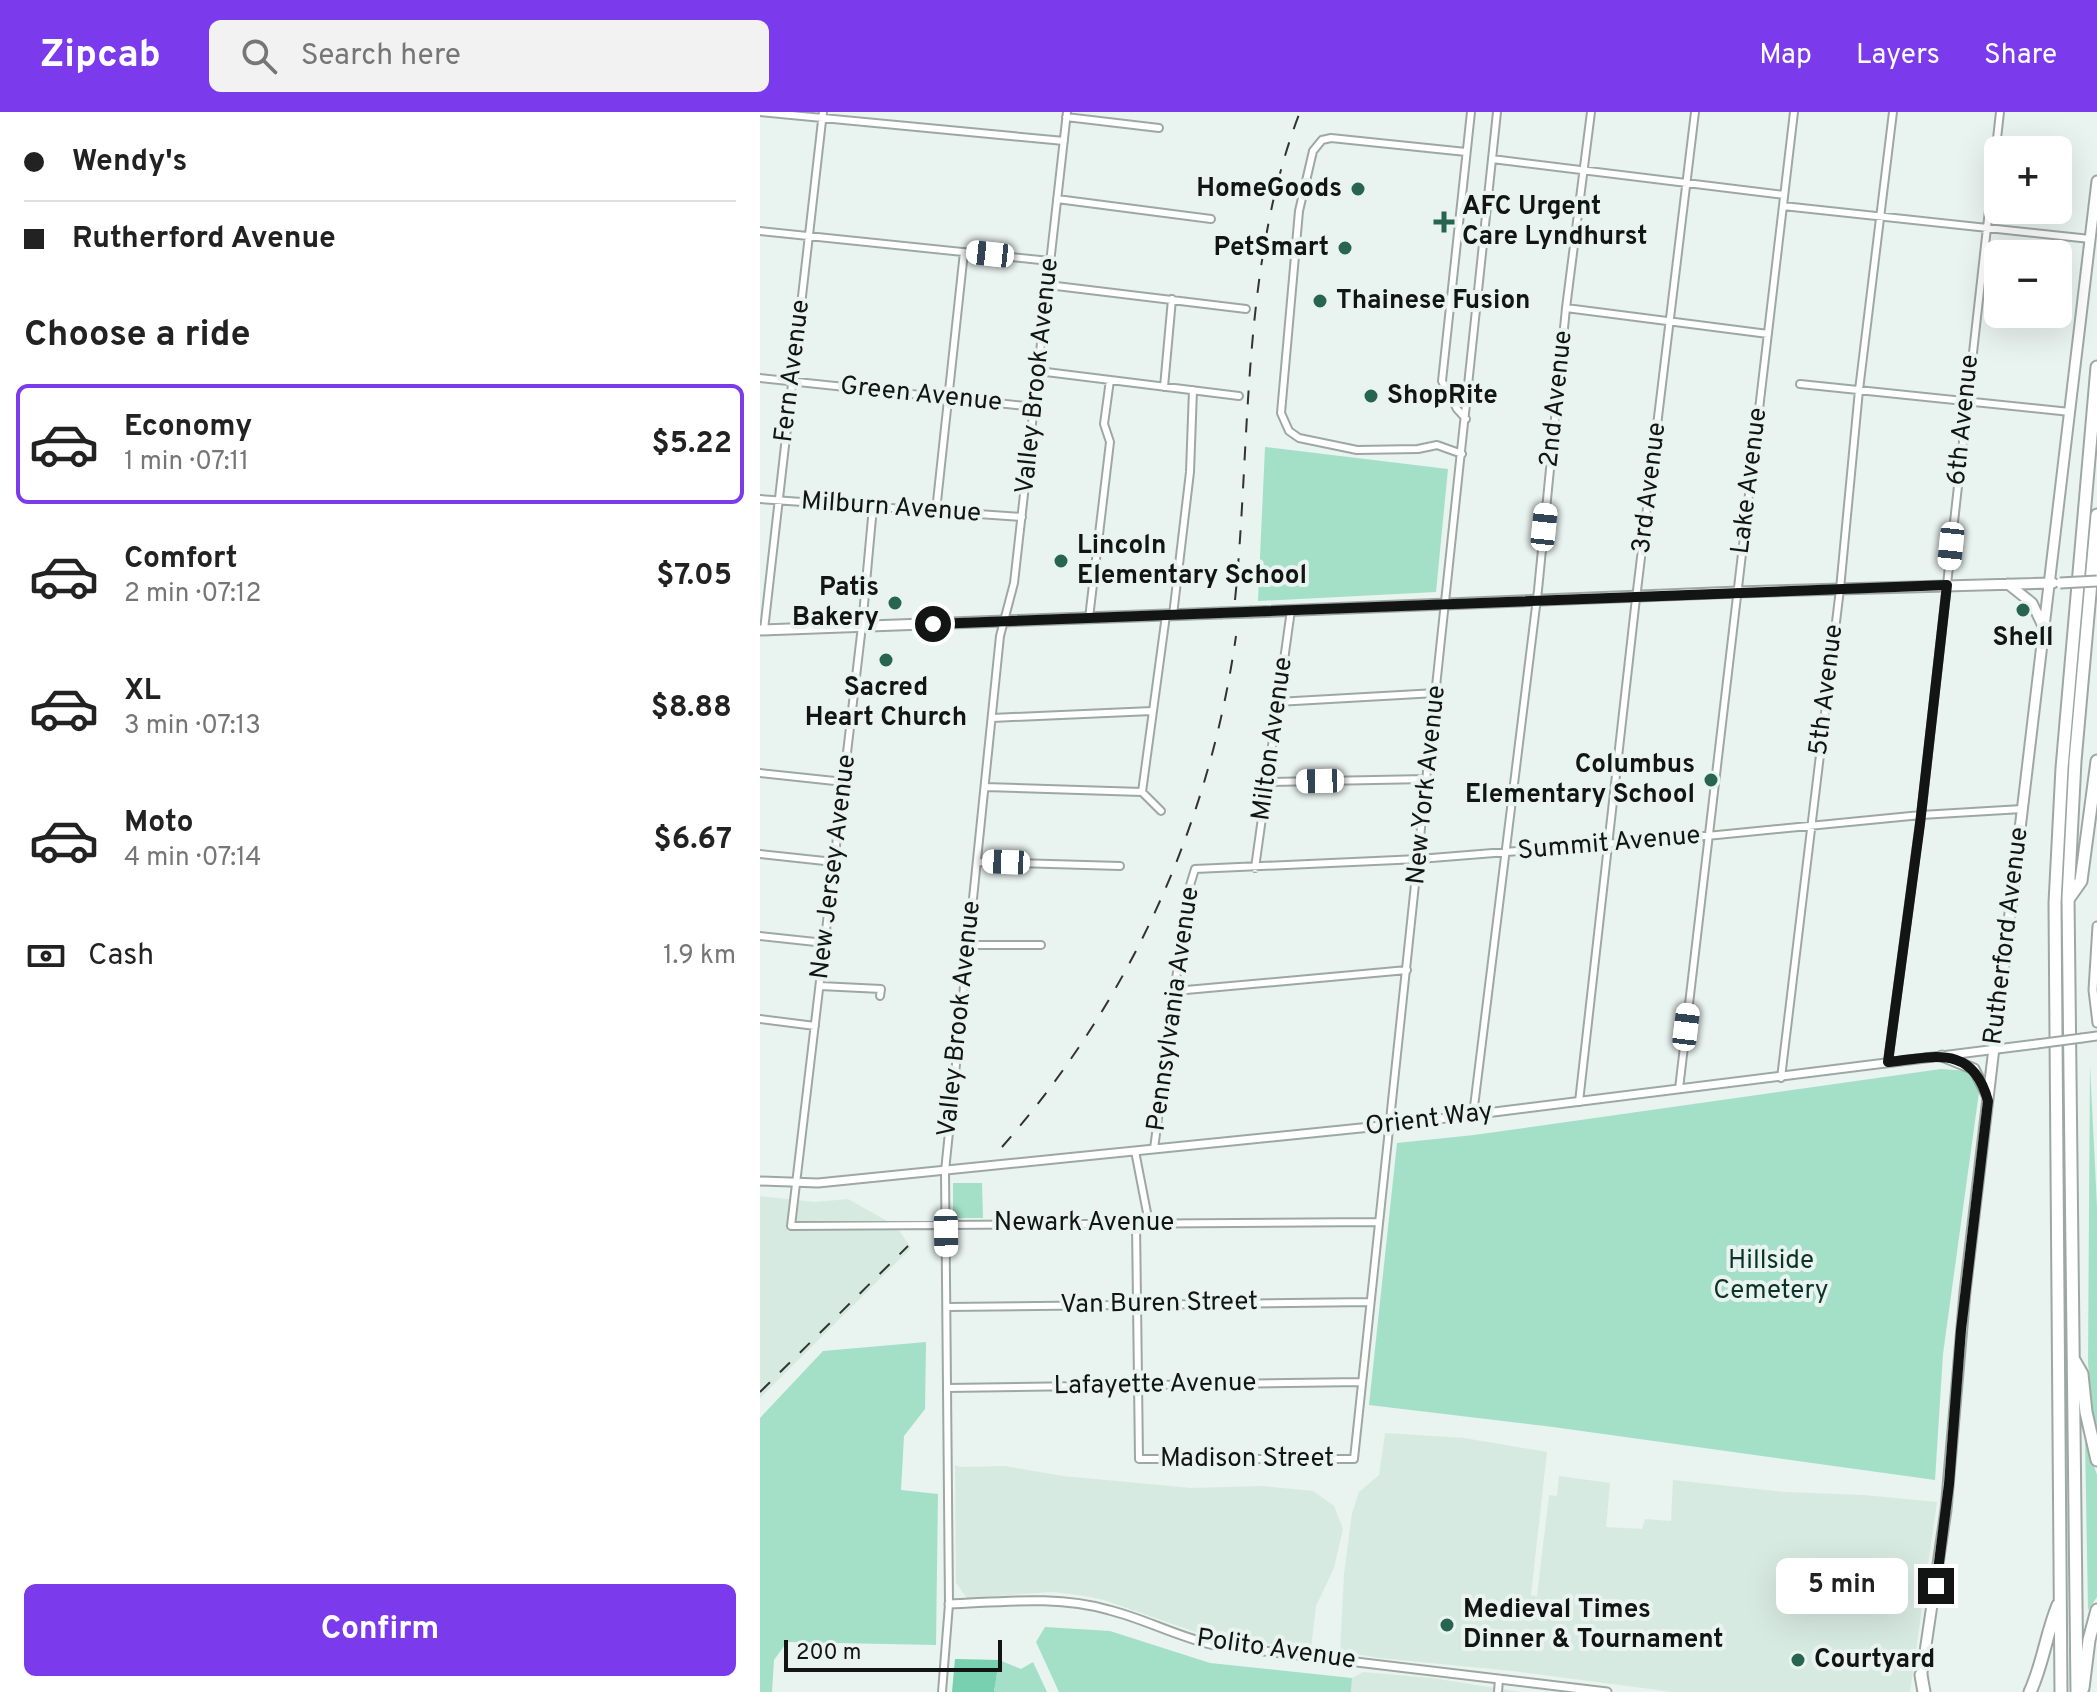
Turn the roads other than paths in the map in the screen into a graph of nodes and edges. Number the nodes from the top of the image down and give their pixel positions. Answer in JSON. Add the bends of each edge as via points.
{"nodes":[{"id":1,"x":760,"y":112,"type":"edge"},
{"id":2,"x":1471,"y":112,"type":"edge"},
{"id":3,"x":1497,"y":112,"type":"edge"},
{"id":4,"x":1591,"y":112,"type":"edge"},
{"id":5,"x":1695,"y":112,"type":"edge"},
{"id":6,"x":1794,"y":112,"type":"edge"},
{"id":7,"x":1893,"y":112,"type":"edge"},
{"id":8,"x":2000,"y":112,"type":"edge"},
{"id":9,"x":822,"y":115,"type":"edge"},
{"id":10,"x":1066,"y":115,"type":"edge"},
{"id":11,"x":1159,"y":128,"type":"dead end"},
{"id":12,"x":1064,"y":141,"type":"junction"},
{"id":13,"x":1466,"y":152,"type":"junction"},
{"id":14,"x":1492,"y":159,"type":"junction"},
{"id":15,"x":1582,"y":172,"type":"junction"},
{"id":16,"x":2097,"y":181,"type":"edge"},
{"id":17,"x":1687,"y":182,"type":"junction"},
{"id":18,"x":1784,"y":195,"type":"junction"},
{"id":19,"x":1057,"y":199,"type":"junction"},
{"id":20,"x":1783,"y":206,"type":"junction"},
{"id":21,"x":1880,"y":216,"type":"junction"},
{"id":22,"x":1211,"y":219,"type":"dead end"},
{"id":23,"x":1986,"y":226,"type":"junction"},
{"id":24,"x":760,"y":231,"type":"edge"},
{"id":25,"x":809,"y":236,"type":"junction"},
{"id":26,"x":2090,"y":239,"type":"junction"},
{"id":27,"x":964,"y":252,"type":"junction"},
{"id":28,"x":1050,"y":261,"type":"junction"},
{"id":29,"x":1048,"y":285,"type":"junction"},
{"id":30,"x":1172,"y":299,"type":"junction"},
{"id":31,"x":1566,"y":308,"type":"junction"},
{"id":32,"x":1246,"y":309,"type":"dead end"},
{"id":33,"x":1669,"y":321,"type":"junction"},
{"id":34,"x":1768,"y":334,"type":"junction"},
{"id":35,"x":2097,"y":367,"type":"edge"},
{"id":36,"x":1038,"y":371,"type":"junction"},
{"id":37,"x":760,"y":378,"type":"edge"},
{"id":38,"x":1110,"y":380,"type":"junction"},
{"id":39,"x":792,"y":381,"type":"junction"},
{"id":40,"x":1800,"y":384,"type":"dead end"},
{"id":41,"x":1164,"y":387,"type":"junction"},
{"id":42,"x":1193,"y":390,"type":"junction"},
{"id":43,"x":1859,"y":390,"type":"junction"},
{"id":44,"x":1239,"y":396,"type":"dead end"},
{"id":45,"x":948,"y":398,"type":"junction"},
{"id":46,"x":1966,"y":401,"type":"junction"},
{"id":47,"x":1034,"y":407,"type":"junction"},
{"id":48,"x":2070,"y":412,"type":"junction"},
{"id":49,"x":1466,"y":419,"type":"junction"},
{"id":50,"x":1462,"y":454,"type":"junction"},
{"id":51,"x":760,"y":499,"type":"edge"},
{"id":52,"x":778,"y":501,"type":"junction"},
{"id":53,"x":873,"y":507,"type":"junction"},
{"id":54,"x":936,"y":511,"type":"junction"},
{"id":55,"x":2097,"y":515,"type":"edge"},
{"id":56,"x":1022,"y":517,"type":"junction"},
{"id":57,"x":2097,"y":581,"type":"edge"},
{"id":58,"x":2055,"y":583,"type":"junction"},
{"id":59,"x":2008,"y":584,"type":"junction"},
{"id":60,"x":1947,"y":585,"type":"junction"},
{"id":61,"x":1840,"y":589,"type":"junction"},
{"id":62,"x":1738,"y":592,"type":"junction"},
{"id":63,"x":1637,"y":596,"type":"junction"},
{"id":64,"x":1536,"y":601,"type":"junction"},
{"id":65,"x":1446,"y":604,"type":"junction"},
{"id":66,"x":1291,"y":610,"type":"junction"},
{"id":67,"x":1170,"y":615,"type":"junction"},
{"id":68,"x":1089,"y":618,"type":"junction"},
{"id":69,"x":1003,"y":621,"type":"junction"},
{"id":70,"x":862,"y":626,"type":"junction"},
{"id":71,"x":2044,"y":629,"type":"junction"},
{"id":72,"x":762,"y":630,"type":"edge"},
{"id":73,"x":1436,"y":693,"type":"junction"},
{"id":74,"x":1277,"y":702,"type":"junction"},
{"id":75,"x":1152,"y":711,"type":"junction"},
{"id":76,"x":992,"y":718,"type":"junction"},
{"id":77,"x":2097,"y":761,"type":"edge"},
{"id":78,"x":760,"y":773,"type":"edge"},
{"id":79,"x":1427,"y":779,"type":"junction"},
{"id":80,"x":844,"y":782,"type":"junction"},
{"id":81,"x":1266,"y":782,"type":"junction"},
{"id":82,"x":985,"y":787,"type":"junction"},
{"id":83,"x":1142,"y":792,"type":"junction"},
{"id":84,"x":2022,"y":809,"type":"junction"},
{"id":85,"x":1161,"y":811,"type":"dead end"},
{"id":86,"x":1921,"y":815,"type":"junction"},
{"id":87,"x":1811,"y":825,"type":"junction"},
{"id":88,"x":1709,"y":835,"type":"junction"},
{"id":89,"x":1608,"y":844,"type":"junction"},
{"id":90,"x":1504,"y":852,"type":"junction"},
{"id":91,"x":760,"y":854,"type":"edge"},
{"id":92,"x":1419,"y":859,"type":"junction"},
{"id":93,"x":834,"y":862,"type":"junction"},
{"id":94,"x":977,"y":862,"type":"junction"},
{"id":95,"x":1120,"y":866,"type":"dead end"},
{"id":96,"x":1255,"y":868,"type":"junction"},
{"id":97,"x":1195,"y":869,"type":"joint"},
{"id":98,"x":2068,"y":898,"type":"junction"},
{"id":99,"x":2097,"y":926,"type":"edge"},
{"id":100,"x":760,"y":936,"type":"edge"},
{"id":101,"x":825,"y":943,"type":"junction"},
{"id":102,"x":968,"y":945,"type":"junction"},
{"id":103,"x":1041,"y":945,"type":"dead end"},
{"id":104,"x":1407,"y":970,"type":"junction"},
{"id":105,"x":820,"y":986,"type":"junction"},
{"id":106,"x":1175,"y":991,"type":"junction"},
{"id":107,"x":880,"y":996,"type":"dead end"},
{"id":108,"x":760,"y":1019,"type":"edge"},
{"id":109,"x":2097,"y":1023,"type":"edge"},
{"id":110,"x":815,"y":1026,"type":"junction"},
{"id":111,"x":2097,"y":1036,"type":"edge"},
{"id":112,"x":1994,"y":1049,"type":"junction"},
{"id":113,"x":1942,"y":1056,"type":"junction"},
{"id":114,"x":1888,"y":1062,"type":"junction"},
{"id":115,"x":1781,"y":1078,"type":"junction"},
{"id":116,"x":1679,"y":1089,"type":"junction"},
{"id":117,"x":1988,"y":1101,"type":"junction"},
{"id":118,"x":1579,"y":1102,"type":"junction"},
{"id":119,"x":1473,"y":1115,"type":"junction"},
{"id":120,"x":1390,"y":1125,"type":"junction"},
{"id":121,"x":1154,"y":1149,"type":"junction"},
{"id":122,"x":1135,"y":1151,"type":"junction"},
{"id":123,"x":945,"y":1171,"type":"junction"},
{"id":124,"x":760,"y":1181,"type":"edge"},
{"id":125,"x":796,"y":1184,"type":"junction"},
{"id":126,"x":1377,"y":1222,"type":"junction"},
{"id":127,"x":1136,"y":1223,"type":"junction"},
{"id":128,"x":1149,"y":1223,"type":"junction"},
{"id":129,"x":945,"y":1224,"type":"junction"},
{"id":130,"x":791,"y":1226,"type":"joint"},
{"id":131,"x":1370,"y":1302,"type":"junction"},
{"id":132,"x":1137,"y":1304,"type":"junction"},
{"id":133,"x":947,"y":1307,"type":"junction"},
{"id":134,"x":2073,"y":1359,"type":"junction"},
{"id":135,"x":1362,"y":1382,"type":"junction"},
{"id":136,"x":1137,"y":1385,"type":"junction"},
{"id":137,"x":947,"y":1388,"type":"junction"},
{"id":138,"x":1354,"y":1459,"type":"joint"},
{"id":139,"x":2097,"y":1460,"type":"edge"},
{"id":140,"x":2061,"y":1599,"type":"junction"},
{"id":141,"x":949,"y":1604,"type":"junction"},
{"id":142,"x":2097,"y":1610,"type":"edge"},
{"id":143,"x":1921,"y":1675,"type":"joint"},
{"id":144,"x":1499,"y":1679,"type":"junction"},
{"id":145,"x":942,"y":1692,"type":"edge"},
{"id":146,"x":1498,"y":1692,"type":"edge"},
{"id":147,"x":1607,"y":1692,"type":"edge"},
{"id":148,"x":1922,"y":1692,"type":"edge"},
{"id":149,"x":2030,"y":1692,"type":"edge"},
{"id":150,"x":2061,"y":1692,"type":"edge"},
{"id":151,"x":2080,"y":1692,"type":"edge"}],
"edges":[{"from":1,"to":9,"type":"street"},
{"from":2,"to":13,"type":"street"},
{"from":3,"to":14,"type":"street","name":"New York Avenue"},
{"from":4,"to":15,"type":"street","name":"2nd Avenue"},
{"from":5,"to":17,"type":"street","name":"3rd Avenue"},
{"from":6,"to":18,"type":"street","name":"Lake Avenue"},
{"from":7,"to":21,"type":"street","name":"5th Avenue"},
{"from":8,"to":23,"type":"street","name":"6th Avenue"},
{"from":9,"to":12,"type":"street"},
{"from":9,"to":25,"type":"street","name":"Fern Avenue"},
{"from":10,"to":11,"type":"street"},
{"from":10,"to":12,"type":"street","name":"Valley Brook Avenue"},
{"from":12,"to":19,"type":"street","name":"Valley Brook Avenue"},
{"from":13,"to":49,"type":"street","via":[[1442,381]]},
{"from":13,"to":50,"type":"street","via":[[1331,138],[1313,151],[1299,211],[1281,413],[1289,431],[1304,439],[1357,450],[1437,445]]},
{"from":14,"to":15,"type":"street"},
{"from":14,"to":49,"type":"street","name":"New York Avenue"},
{"from":15,"to":17,"type":"street"},
{"from":15,"to":31,"type":"street","name":"2nd Avenue"},
{"from":16,"to":26,"type":"main road","name":"Rutherford Avenue"},
{"from":17,"to":18,"type":"street"},
{"from":17,"to":33,"type":"street","name":"3rd Avenue"},
{"from":18,"to":20,"type":"street","name":"Lake Avenue"},
{"from":19,"to":22,"type":"street"},
{"from":19,"to":28,"type":"street","name":"Valley Brook Avenue"},
{"from":20,"to":21,"type":"street"},
{"from":20,"to":34,"type":"street","name":"Lake Avenue"},
{"from":21,"to":23,"type":"street"},
{"from":21,"to":43,"type":"street","name":"5th Avenue"},
{"from":23,"to":26,"type":"street"},
{"from":23,"to":46,"type":"street","name":"6th Avenue"},
{"from":24,"to":25,"type":"street"},
{"from":25,"to":27,"type":"street"},
{"from":25,"to":39,"type":"street","name":"Fern Avenue"},
{"from":26,"to":48,"type":"main road","name":"Rutherford Avenue"},
{"from":27,"to":28,"type":"street"},
{"from":27,"to":45,"type":"street"},
{"from":28,"to":29,"type":"street","name":"Valley Brook Avenue"},
{"from":29,"to":30,"type":"street"},
{"from":29,"to":36,"type":"street","name":"Valley Brook Avenue"},
{"from":30,"to":32,"type":"street"},
{"from":30,"to":41,"type":"street"},
{"from":31,"to":33,"type":"street"},
{"from":31,"to":64,"type":"street","name":"2nd Avenue"},
{"from":33,"to":34,"type":"street"},
{"from":33,"to":63,"type":"street","name":"3rd Avenue"},
{"from":34,"to":62,"type":"street","name":"Lake Avenue"},
{"from":35,"to":140,"type":"highway","via":[[2055,888]]},
{"from":36,"to":38,"type":"street","name":"Green Avenue"},
{"from":36,"to":47,"type":"street","name":"Valley Brook Avenue"},
{"from":37,"to":39,"type":"street","name":"Green Avenue"},
{"from":38,"to":41,"type":"street","name":"Green Avenue"},
{"from":38,"to":68,"type":"street","via":[[1104,424],[1110,442]]},
{"from":39,"to":45,"type":"street","name":"Green Avenue"},
{"from":39,"to":52,"type":"street","name":"Fern Avenue"},
{"from":40,"to":43,"type":"street"},
{"from":41,"to":42,"type":"street","name":"Green Avenue"},
{"from":42,"to":44,"type":"street","name":"Green Avenue"},
{"from":42,"to":67,"type":"street","via":[[1190,472]]},
{"from":43,"to":46,"type":"street"},
{"from":43,"to":61,"type":"street","name":"5th Avenue"},
{"from":45,"to":47,"type":"street","name":"Green Avenue"},
{"from":45,"to":54,"type":"street"},
{"from":46,"to":48,"type":"street"},
{"from":46,"to":60,"type":"street","name":"6th Avenue"},
{"from":47,"to":56,"type":"street","name":"Valley Brook Avenue"},
{"from":48,"to":58,"type":"main road","name":"Rutherford Avenue"},
{"from":49,"to":50,"type":"street","name":"New York Avenue"},
{"from":50,"to":65,"type":"street","name":"New York Avenue"},
{"from":51,"to":52,"type":"street","name":"Milburn Avenue"},
{"from":52,"to":53,"type":"street","name":"Milburn Avenue"},
{"from":52,"to":72,"type":"street","name":"Fern Avenue"},
{"from":53,"to":54,"type":"street","name":"Milburn Avenue"},
{"from":53,"to":70,"type":"street","name":"New Jersey Avenue"},
{"from":54,"to":56,"type":"street","name":"Milburn Avenue"},
{"from":55,"to":98,"type":"highway"},
{"from":56,"to":69,"type":"street","name":"Valley Brook Avenue"},
{"from":57,"to":58,"type":"main road","bridge":true},
{"from":58,"to":59,"type":"main road"},
{"from":58,"to":71,"type":"main road","name":"Rutherford Avenue"},
{"from":59,"to":60,"type":"main road"},
{"from":59,"to":71,"type":"main road","via":[[2032,603]]},
{"from":60,"to":61,"type":"main road"},
{"from":60,"to":86,"type":"street","name":"6th Avenue"},
{"from":61,"to":62,"type":"main road"},
{"from":61,"to":87,"type":"street","name":"5th Avenue"},
{"from":62,"to":63,"type":"main road"},
{"from":62,"to":88,"type":"street","name":"Lake Avenue"},
{"from":63,"to":64,"type":"main road"},
{"from":63,"to":89,"type":"street","name":"3rd Avenue"},
{"from":64,"to":65,"type":"main road"},
{"from":64,"to":90,"type":"street","name":"2nd Avenue"},
{"from":65,"to":66,"type":"main road"},
{"from":65,"to":73,"type":"street","name":"New York Avenue"},
{"from":66,"to":67,"type":"main road","bridge":true},
{"from":66,"to":74,"type":"street","name":"Milton Avenue"},
{"from":67,"to":68,"type":"main road"},
{"from":67,"to":75,"type":"street"},
{"from":68,"to":69,"type":"main road"},
{"from":69,"to":70,"type":"main road"},
{"from":69,"to":76,"type":"street","name":"Valley Brook Avenue"},
{"from":70,"to":72,"type":"main road"},
{"from":70,"to":80,"type":"street","name":"New Jersey Avenue"},
{"from":71,"to":84,"type":"main road","name":"Rutherford Avenue"},
{"from":73,"to":74,"type":"street"},
{"from":73,"to":79,"type":"street","name":"New York Avenue"},
{"from":74,"to":81,"type":"street","name":"Milton Avenue"},
{"from":75,"to":76,"type":"street"},
{"from":75,"to":83,"type":"street"},
{"from":76,"to":82,"type":"street","name":"Valley Brook Avenue"},
{"from":77,"to":98,"type":"highway","via":[[2081,881]]},
{"from":78,"to":80,"type":"street"},
{"from":79,"to":81,"type":"street"},
{"from":79,"to":92,"type":"street","name":"New York Avenue"},
{"from":80,"to":93,"type":"street","name":"New Jersey Avenue"},
{"from":81,"to":96,"type":"street","name":"Milton Avenue"},
{"from":82,"to":83,"type":"street"},
{"from":82,"to":94,"type":"street","name":"Valley Brook Avenue"},
{"from":83,"to":85,"type":"street"},
{"from":84,"to":86,"type":"street","name":"Summit Avenue"},
{"from":84,"to":112,"type":"main road","name":"Rutherford Avenue"},
{"from":86,"to":87,"type":"street","name":"Summit Avenue"},
{"from":86,"to":114,"type":"street","name":"6th Avenue"},
{"from":87,"to":88,"type":"street","name":"Summit Avenue"},
{"from":87,"to":115,"type":"street","name":"5th Avenue"},
{"from":88,"to":89,"type":"street","name":"Summit Avenue"},
{"from":88,"to":116,"type":"street","name":"Lake Avenue"},
{"from":89,"to":90,"type":"street","name":"Summit Avenue"},
{"from":89,"to":118,"type":"street","name":"3rd Avenue"},
{"from":90,"to":92,"type":"street","name":"Summit Avenue"},
{"from":90,"to":119,"type":"street","name":"2nd Avenue"},
{"from":91,"to":93,"type":"street"},
{"from":92,"to":96,"type":"street","name":"Summit Avenue"},
{"from":92,"to":104,"type":"street","name":"New York Avenue"},
{"from":93,"to":101,"type":"street","name":"New Jersey Avenue"},
{"from":94,"to":95,"type":"street"},
{"from":94,"to":102,"type":"street","name":"Valley Brook Avenue"},
{"from":96,"to":97,"type":"street","name":"Summit Avenue"},
{"from":97,"to":106,"type":"street","name":"Pennsylvania Avenue"},
{"from":98,"to":134,"type":"highway"},
{"from":99,"to":109,"type":"street"},
{"from":100,"to":101,"type":"street"},
{"from":101,"to":105,"type":"street","name":"New Jersey Avenue"},
{"from":102,"to":103,"type":"street"},
{"from":102,"to":123,"type":"street","name":"Valley Brook Avenue"},
{"from":104,"to":106,"type":"street"},
{"from":104,"to":120,"type":"street","name":"New York Avenue"},
{"from":105,"to":107,"type":"street","via":[[881,989]]},
{"from":105,"to":110,"type":"street","name":"New Jersey Avenue"},
{"from":106,"to":121,"type":"street","name":"Pennsylvania Avenue"},
{"from":108,"to":110,"type":"street"},
{"from":110,"to":125,"type":"street","name":"New Jersey Avenue"},
{"from":111,"to":112,"type":"street","name":"Orient Way","bridge":true},
{"from":112,"to":113,"type":"street","name":"Orient Way"},
{"from":112,"to":117,"type":"main road","name":"Rutherford Avenue"},
{"from":113,"to":114,"type":"street","name":"Orient Way"},
{"from":113,"to":117,"type":"main road","via":[[1974,1069]]},
{"from":114,"to":115,"type":"street","name":"Orient Way"},
{"from":115,"to":116,"type":"street","name":"Orient Way"},
{"from":116,"to":118,"type":"street","name":"Orient Way"},
{"from":117,"to":143,"type":"main road","name":"Rutherford Avenue","via":[[1946,1510]]},
{"from":118,"to":119,"type":"street","name":"Orient Way"},
{"from":119,"to":120,"type":"street","name":"Orient Way"},
{"from":120,"to":121,"type":"street","name":"Orient Way"},
{"from":120,"to":126,"type":"street","name":"New York Avenue"},
{"from":121,"to":122,"type":"street","name":"Orient Way"},
{"from":122,"to":123,"type":"street","name":"Orient Way"},
{"from":122,"to":128,"type":"street","name":"Pennsylvania Avenue"},
{"from":123,"to":125,"type":"street","name":"Orient Way"},
{"from":123,"to":129,"type":"street","name":"Valley Brook Avenue"},
{"from":124,"to":125,"type":"street","name":"Orient Way"},
{"from":125,"to":130,"type":"street","name":"New Jersey Avenue"},
{"from":126,"to":128,"type":"street","name":"Newark Avenue"},
{"from":126,"to":131,"type":"street","name":"New York Avenue"},
{"from":127,"to":128,"type":"street","name":"Newark Avenue"},
{"from":127,"to":129,"type":"street","name":"Newark Avenue"},
{"from":127,"to":132,"type":"street"},
{"from":129,"to":130,"type":"street","name":"Newark Avenue"},
{"from":129,"to":133,"type":"street","name":"Valley Brook Avenue"},
{"from":131,"to":132,"type":"street","name":"Van Buren Street"},
{"from":131,"to":135,"type":"street","name":"New York Avenue"},
{"from":132,"to":133,"type":"street","name":"Van Buren Street"},
{"from":132,"to":136,"type":"street"},
{"from":133,"to":137,"type":"street","name":"Valley Brook Avenue"},
{"from":134,"to":139,"type":"highway","via":[[2082,1374]]},
{"from":134,"to":151,"type":"highway"},
{"from":135,"to":136,"type":"street","name":"Lafayette Avenue"},
{"from":135,"to":138,"type":"street","name":"New York Avenue"},
{"from":136,"to":137,"type":"street","name":"Lafayette Avenue"},
{"from":136,"to":138,"type":"street","name":"Madison Street","via":[[1139,1459]]},
{"from":137,"to":141,"type":"street","name":"Valley Brook Avenue"},
{"from":140,"to":149,"type":"highway"},
{"from":140,"to":150,"type":"highway"},
{"from":141,"to":144,"type":"street","name":"Polito Avenue","via":[[1084,1604],[1214,1645]]},
{"from":141,"to":145,"type":"street","name":"Valley Brook Avenue"},
{"from":142,"to":151,"type":"highway"},
{"from":143,"to":148,"type":"highway"},
{"from":144,"to":146,"type":"street"},
{"from":144,"to":147,"type":"street","name":"Polito Avenue"}]}
